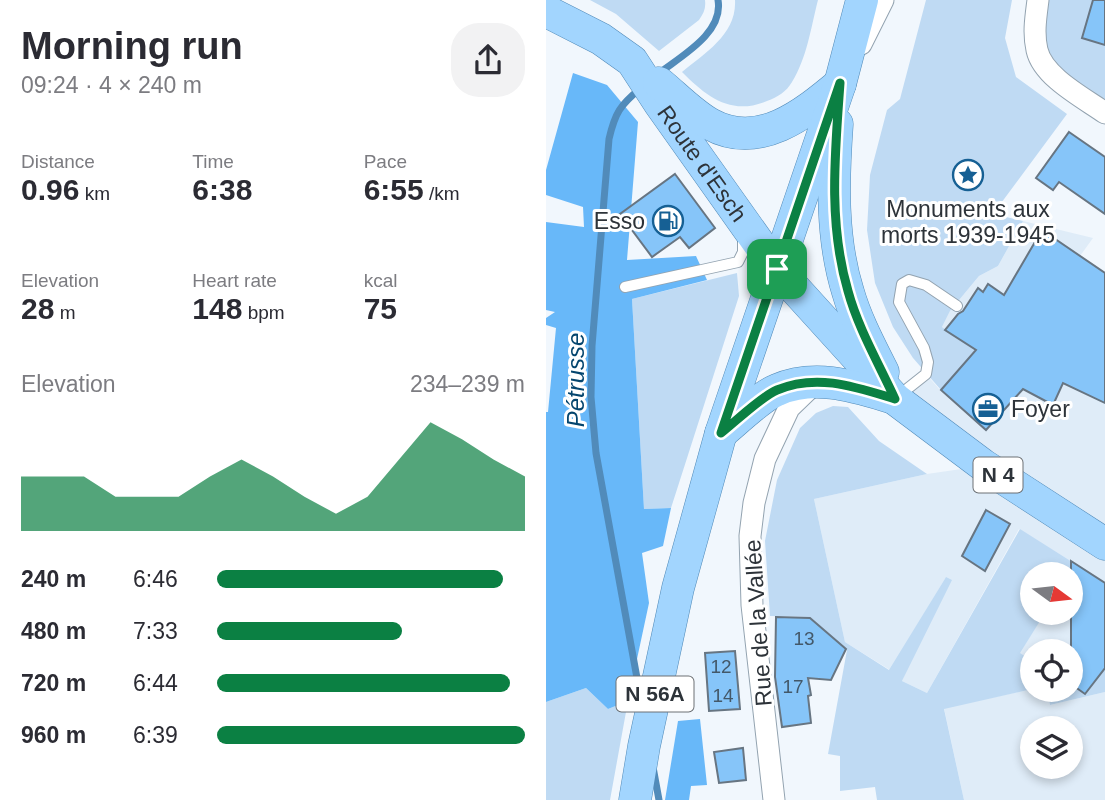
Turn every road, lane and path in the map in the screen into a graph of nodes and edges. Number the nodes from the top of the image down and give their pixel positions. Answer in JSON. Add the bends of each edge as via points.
{"nodes":[{"id":1,"x":847,"y":0,"type":"edge"},
{"id":2,"x":862,"y":0,"type":"edge"},
{"id":3,"x":883,"y":0,"type":"edge"},
{"id":4,"x":1038,"y":0,"type":"edge"},
{"id":5,"x":555,"y":11,"type":"edge"},
{"id":6,"x":840,"y":83,"type":"junction"},
{"id":7,"x":666,"y":99,"type":"junction"},
{"id":8,"x":1105,"y":113,"type":"edge"},
{"id":9,"x":743,"y":220,"type":"junction"},
{"id":10,"x":777,"y":269,"type":"junction"},
{"id":11,"x":625,"y":287,"type":"dead end"},
{"id":12,"x":957,"y":306,"type":"dead end"},
{"id":13,"x":817,"y":381,"type":"junction"},
{"id":14,"x":895,"y":399,"type":"junction"},
{"id":15,"x":721,"y":433,"type":"junction"},
{"id":16,"x":1105,"y":544,"type":"edge"},
{"id":17,"x":635,"y":800,"type":"edge"},
{"id":18,"x":774,"y":800,"type":"edge"}],
"edges":[{"from":1,"to":6,"type":"main road","number":"N 56A"},
{"from":2,"to":6,"type":"main road","number":"N 56A"},
{"from":3,"to":6,"type":"street","number":"N 56A"},
{"from":4,"to":8,"type":"street","via":[[1034,25],[1037,52],[1056,79]]},
{"from":5,"to":7,"type":"main road","number":"N 4","via":[[632,61]]},
{"from":6,"to":7,"type":"main road","number":"N 4","via":[[781,126],[752,134],[711,125]]},
{"from":6,"to":10,"type":"main road","number":"N 56A"},
{"from":6,"to":14,"type":"main road","number":"N 4","via":[[834,207],[839,253],[848,292]]},
{"from":7,"to":9,"type":"main road","name":"Route d'Esch","number":"N 4"},
{"from":9,"to":10,"type":"main road","name":"Route d'Esch","number":"N 4"},
{"from":9,"to":11,"type":"lane","via":[[743,252],[738,262]]},
{"from":10,"to":14,"type":"main road","name":"Route d'Esch","number":"N 4"},
{"from":10,"to":15,"type":"main road","number":"N 56A"},
{"from":12,"to":14,"type":"lane","via":[[926,285],[909,280],[902,284],[899,302],[928,362],[926,374]]},
{"from":13,"to":14,"type":"main road","via":[[847,384]]},
{"from":13,"to":15,"type":"main road","via":[[776,390]]},
{"from":13,"to":18,"type":"street","name":"Rue de la Vallée","via":[[789,408],[765,459],[750,536],[752,606]]},
{"from":14,"to":16,"type":"main road","name":"Route d'Esch","number":"N 4","via":[[983,466]]},
{"from":15,"to":17,"type":"main road","number":"N 56A","via":[[678,588]]}]}
